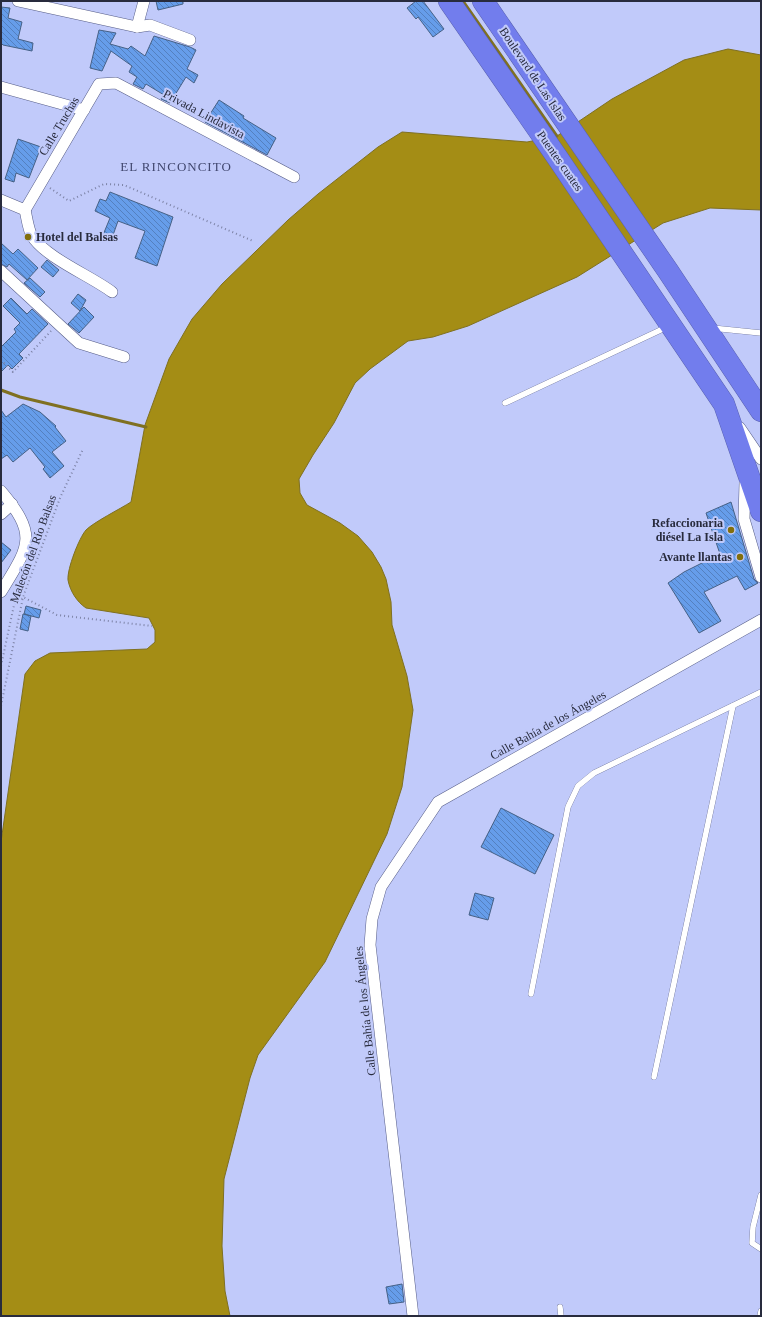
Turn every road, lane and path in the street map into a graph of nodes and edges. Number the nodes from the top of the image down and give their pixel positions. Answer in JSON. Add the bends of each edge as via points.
{"nodes":[{"id":1,"x":18,"y":1,"type":"edge"},
{"id":2,"x":144,"y":1,"type":"edge"},
{"id":3,"x":449,"y":1,"type":"edge"},
{"id":4,"x":483,"y":1,"type":"edge"},
{"id":5,"x":34,"y":3,"type":"edge"},
{"id":6,"x":137,"y":26,"type":"junction"},
{"id":7,"x":190,"y":40,"type":"dead end"},
{"id":8,"x":99,"y":84,"type":"joint"},
{"id":9,"x":1,"y":87,"type":"edge"},
{"id":10,"x":84,"y":110,"type":"junction"},
{"id":11,"x":294,"y":177,"type":"dead end"},
{"id":12,"x":41,"y":181,"type":"junction"},
{"id":13,"x":1,"y":200,"type":"edge"},
{"id":14,"x":24,"y":210,"type":"junction"},
{"id":15,"x":252,"y":241,"type":"dead end"},
{"id":16,"x":1,"y":271,"type":"edge"},
{"id":17,"x":112,"y":292,"type":"dead end"},
{"id":18,"x":57,"y":325,"type":"junction"},
{"id":19,"x":671,"y":325,"type":"junction"},
{"id":20,"x":706,"y":328,"type":"junction"},
{"id":21,"x":761,"y":333,"type":"edge"},
{"id":22,"x":124,"y":356,"type":"dead end"},
{"id":23,"x":1,"y":360,"type":"edge"},
{"id":24,"x":505,"y":402,"type":"dead end"},
{"id":25,"x":761,"y":411,"type":"edge"},
{"id":26,"x":83,"y":449,"type":"dead end"},
{"id":27,"x":754,"y":464,"type":"edge"},
{"id":28,"x":1,"y":491,"type":"edge"},
{"id":29,"x":12,"y":504,"type":"junction"},
{"id":30,"x":761,"y":512,"type":"edge"},
{"id":31,"x":1,"y":514,"type":"edge"},
{"id":32,"x":761,"y":577,"type":"edge"},
{"id":33,"x":1,"y":592,"type":"edge"},
{"id":34,"x":23,"y":597,"type":"junction"},
{"id":35,"x":761,"y":620,"type":"edge"},
{"id":36,"x":152,"y":626,"type":"dead end"},
{"id":37,"x":1,"y":666,"type":"edge"},
{"id":38,"x":761,"y":692,"type":"edge"},
{"id":39,"x":1,"y":706,"type":"edge"},
{"id":40,"x":733,"y":706,"type":"junction"},
{"id":41,"x":531,"y":994,"type":"dead end"},
{"id":42,"x":654,"y":1077,"type":"dead end"},
{"id":43,"x":761,"y":1195,"type":"edge"},
{"id":44,"x":761,"y":1249,"type":"edge"},
{"id":45,"x":560,"y":1307,"type":"dead end"},
{"id":46,"x":761,"y":1311,"type":"edge"},
{"id":47,"x":413,"y":1316,"type":"edge"},
{"id":48,"x":562,"y":1316,"type":"edge"},
{"id":49,"x":760,"y":1316,"type":"edge"}],
"edges":[{"from":1,"to":5,"type":"street"},
{"from":2,"to":6,"type":"street"},
{"from":3,"to":19,"type":"highway","name":"Puentes cuates"},
{"from":4,"to":20,"type":"highway","name":"Boulevard de Las Islas"},
{"from":5,"to":6,"type":"street"},
{"from":6,"to":7,"type":"street","via":[[150,25]]},
{"from":8,"to":10,"type":"street","name":"Calle Truchas"},
{"from":8,"to":11,"type":"street","name":"Privada Lindavista","via":[[116,83]]},
{"from":9,"to":10,"type":"street"},
{"from":10,"to":12,"type":"street","name":"Calle Truchas"},
{"from":12,"to":14,"type":"street","name":"Calle Truchas"},
{"from":12,"to":15,"type":"path","via":[[69,201],[104,184],[124,185]]},
{"from":13,"to":14,"type":"street"},
{"from":14,"to":17,"type":"street","via":[[31,235],[38,244]]},
{"from":16,"to":18,"type":"street"},
{"from":18,"to":22,"type":"street","via":[[79,343]]},
{"from":18,"to":23,"type":"path","via":[[13,372]]},
{"from":19,"to":24,"type":"lane"},
{"from":19,"to":27,"type":"highway","name":"Puentes cuates","via":[[724,404]]},
{"from":20,"to":21,"type":"lane"},
{"from":20,"to":25,"type":"highway"},
{"from":26,"to":34,"type":"path","name":"Malecón del Río Balsas","via":[[60,498]]},
{"from":27,"to":30,"type":"highway","name":"Puentes cuates"},
{"from":27,"to":32,"type":"street","via":[[744,519]]},
{"from":28,"to":29,"type":"street"},
{"from":29,"to":31,"type":"street"},
{"from":29,"to":33,"type":"street","via":[[22,518],[26,536],[24,554]]},
{"from":34,"to":36,"type":"path","via":[[57,615]]},
{"from":34,"to":37,"type":"path","via":[[14,605]]},
{"from":34,"to":39,"type":"path","name":"Malecón del Río Balsas"},
{"from":35,"to":47,"type":"street","name":"Calle Bahía de los Ángeles","via":[[438,802],[381,887],[372,920],[370,945]]},
{"from":38,"to":40,"type":"lane"},
{"from":40,"to":41,"type":"lane","via":[[594,772],[578,786],[568,807]]},
{"from":40,"to":42,"type":"lane"},
{"from":43,"to":44,"type":"lane","via":[[752,1243]]},
{"from":45,"to":48,"type":"lane"},
{"from":46,"to":49,"type":"lane"}]}
